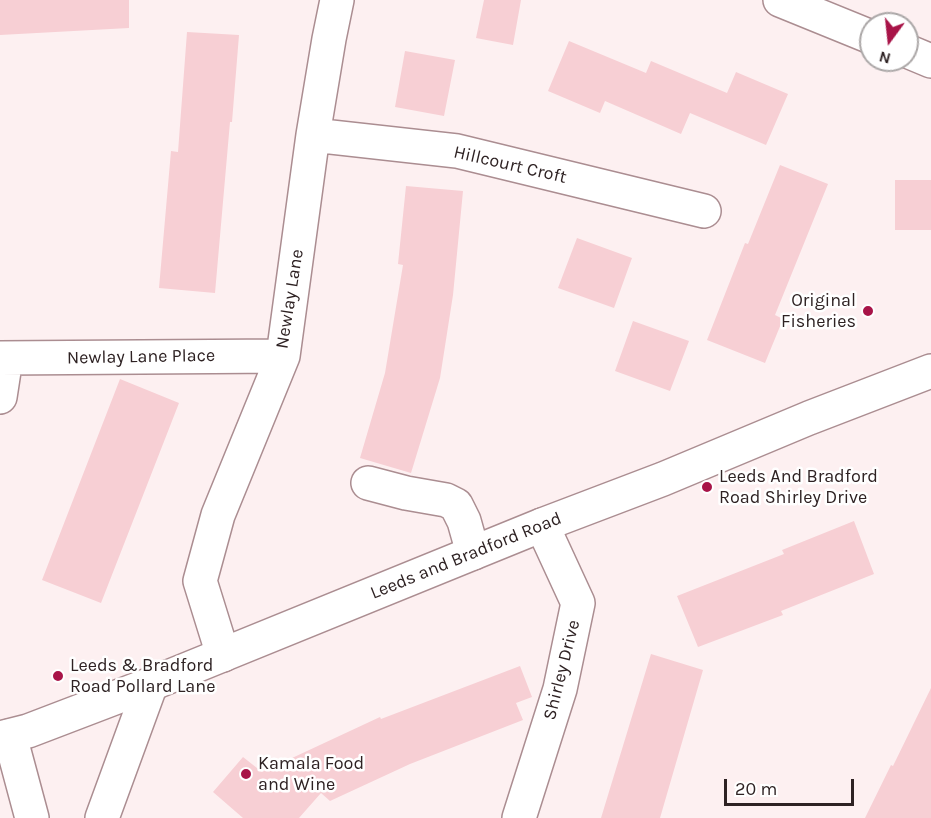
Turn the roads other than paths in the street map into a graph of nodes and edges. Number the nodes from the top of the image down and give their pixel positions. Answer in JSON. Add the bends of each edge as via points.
{"nodes":[{"id":1,"x":337,"y":0,"type":"edge"},
{"id":2,"x":780,"y":0,"type":"edge"},
{"id":3,"x":859,"y":32,"type":"edge"},
{"id":4,"x":313,"y":135,"type":"junction"},
{"id":5,"x":704,"y":211,"type":"dead end"},
{"id":6,"x":283,"y":356,"type":"junction"},
{"id":7,"x":3,"y":358,"type":"edge"},
{"id":8,"x":931,"y":371,"type":"edge"},
{"id":9,"x":0,"y":397,"type":"edge"},
{"id":10,"x":368,"y":483,"type":"dead end"},
{"id":11,"x":542,"y":525,"type":"junction"},
{"id":12,"x":473,"y":553,"type":"junction"},
{"id":13,"x":223,"y":656,"type":"junction"},
{"id":14,"x":151,"y":684,"type":"junction"},
{"id":15,"x":5,"y":737,"type":"edge"},
{"id":16,"x":32,"y":818,"type":"edge"},
{"id":17,"x":102,"y":818,"type":"edge"},
{"id":18,"x":519,"y":818,"type":"edge"}],
"edges":[{"from":1,"to":4,"type":"street","name":"Newlay Lane"},
{"from":2,"to":3,"type":"street"},
{"from":4,"to":5,"type":"street","name":"Hillcourt Croft","via":[[457,151]]},
{"from":4,"to":6,"type":"street","name":"Newlay Lane"},
{"from":6,"to":7,"type":"street","name":"Newlay Lane Place"},
{"from":6,"to":13,"type":"street","name":"Newlay Lane","via":[[218,515],[200,581]]},
{"from":7,"to":9,"type":"street"},
{"from":8,"to":11,"type":"street","name":"Leeds and Bradford Road"},
{"from":10,"to":12,"type":"street","via":[[456,505]]},
{"from":11,"to":12,"type":"street","name":"Leeds and Bradford Road"},
{"from":11,"to":18,"type":"street","name":"Shirley Drive","via":[[578,603],[560,689]]},
{"from":12,"to":13,"type":"street","name":"Leeds and Bradford Road"},
{"from":13,"to":14,"type":"street","name":"Leeds and Bradford Road"},
{"from":14,"to":15,"type":"street","name":"Leeds and Bradford Road"},
{"from":14,"to":17,"type":"street"},
{"from":15,"to":16,"type":"street"}]}
